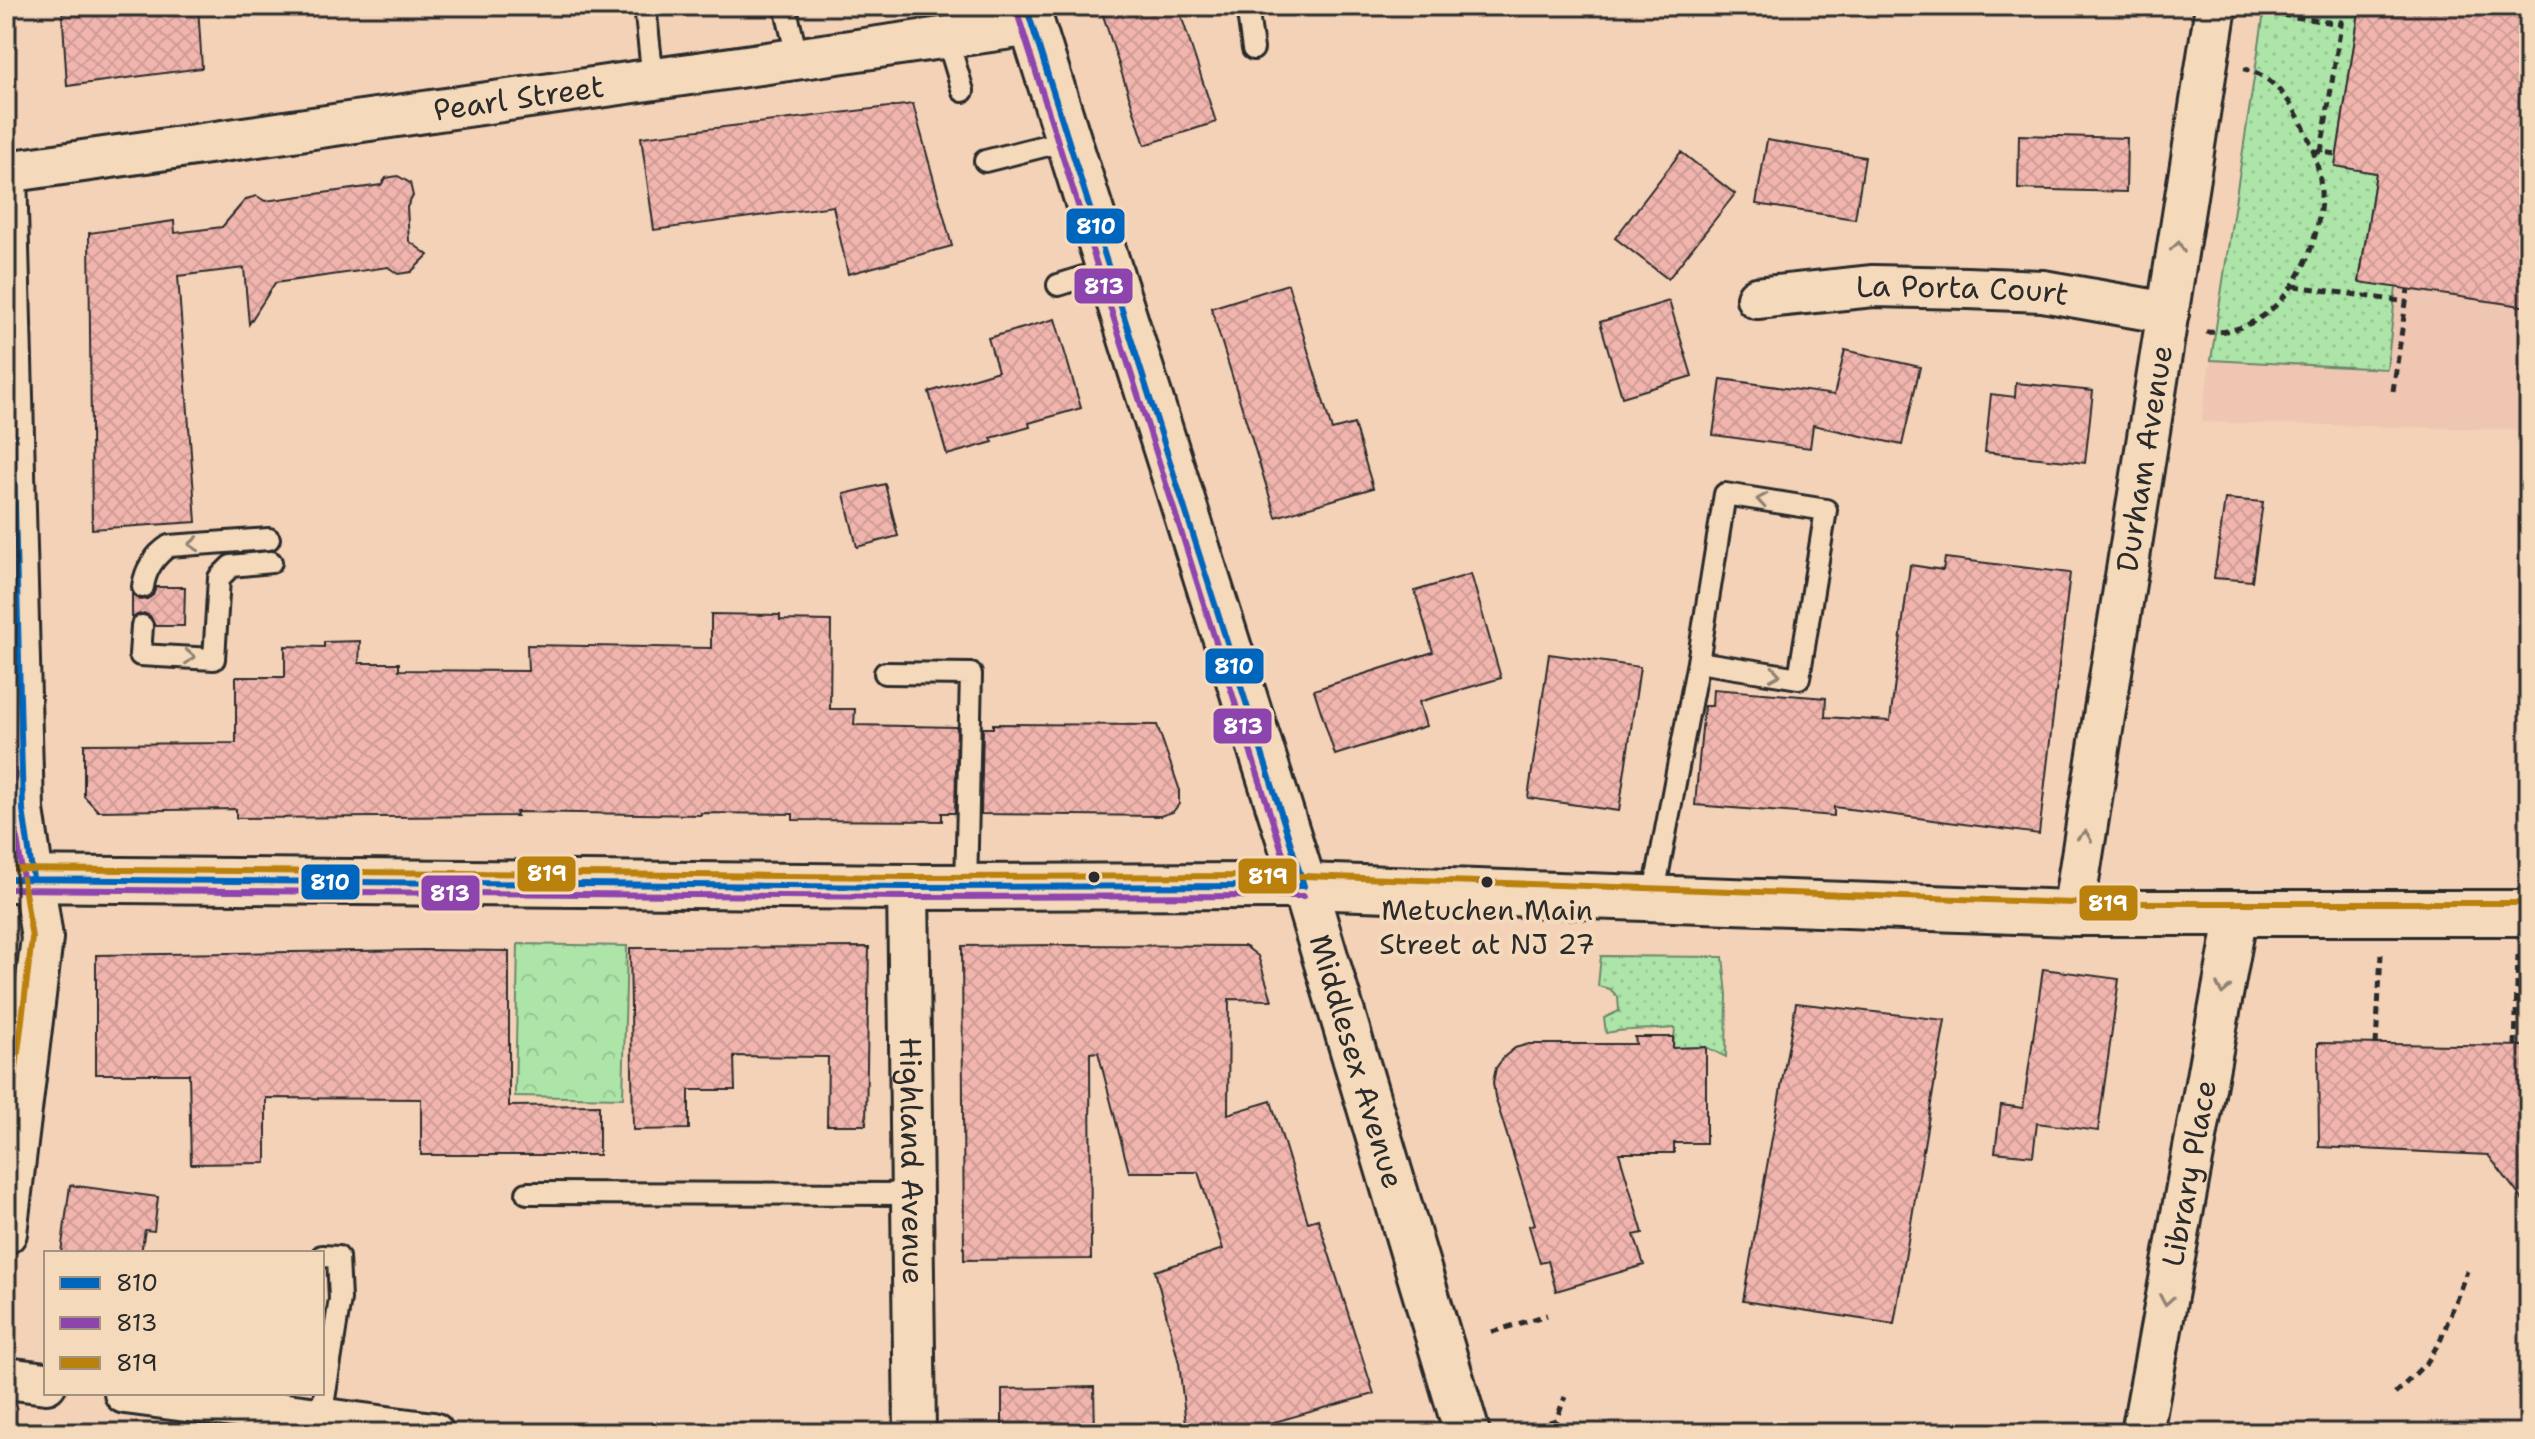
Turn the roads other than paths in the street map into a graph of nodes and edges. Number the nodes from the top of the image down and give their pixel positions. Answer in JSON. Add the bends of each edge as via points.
{"nodes":[{"id":1,"x":645,"y":6,"type":"edge"},
{"id":2,"x":785,"y":6,"type":"edge"},
{"id":3,"x":1247,"y":6,"type":"edge"},
{"id":4,"x":2228,"y":7,"type":"edge"},
{"id":5,"x":1029,"y":15,"type":"edge"},
{"id":6,"x":947,"y":38,"type":"junction"},
{"id":7,"x":1253,"y":49,"type":"dead end"},
{"id":8,"x":798,"y":60,"type":"junction"},
{"id":9,"x":653,"y":80,"type":"junction"},
{"id":10,"x":963,"y":91,"type":"dead end"},
{"id":11,"x":1068,"y":140,"type":"junction"},
{"id":12,"x":985,"y":161,"type":"dead end"},
{"id":13,"x":6,"y":172,"type":"edge"},
{"id":14,"x":1109,"y":269,"type":"junction"},
{"id":15,"x":1058,"y":285,"type":"dead end"},
{"id":16,"x":1757,"y":298,"type":"dead end"},
{"id":17,"x":2167,"y":321,"type":"junction"},
{"id":18,"x":269,"y":539,"type":"dead end"},
{"id":19,"x":271,"y":562,"type":"dead end"},
{"id":20,"x":143,"y":587,"type":"dead end"},
{"id":21,"x":142,"y":626,"type":"dead end"},
{"id":22,"x":1698,"y":662,"type":"junction"},
{"id":23,"x":885,"y":673,"type":"dead end"},
{"id":24,"x":19,"y":878,"type":"edge"},
{"id":25,"x":1304,"y":886,"type":"junction"},
{"id":26,"x":908,"y":887,"type":"junction"},
{"id":27,"x":966,"y":887,"type":"junction"},
{"id":28,"x":1653,"y":898,"type":"junction"},
{"id":29,"x":2073,"y":913,"type":"junction"},
{"id":30,"x":2237,"y":913,"type":"junction"},
{"id":31,"x":2524,"y":913,"type":"edge"},
{"id":32,"x":527,"y":1193,"type":"dead end"},
{"id":33,"x":912,"y":1194,"type":"junction"},
{"id":34,"x":6,"y":1233,"type":"edge"},
{"id":35,"x":324,"y":1256,"type":"edge"},
{"id":36,"x":6,"y":1378,"type":"edge"},
{"id":37,"x":44,"y":1383,"type":"edge"},
{"id":38,"x":141,"y":1395,"type":"edge"},
{"id":39,"x":321,"y":1418,"type":"junction"},
{"id":40,"x":433,"y":1433,"type":"edge"},
{"id":41,"x":915,"y":1433,"type":"edge"},
{"id":42,"x":1467,"y":1433,"type":"edge"},
{"id":43,"x":2142,"y":1433,"type":"edge"}],
"edges":[{"from":1,"to":9,"type":"lane"},
{"from":2,"to":8,"type":"lane"},
{"from":3,"to":7,"type":"lane"},
{"from":17,"to":4,"type":"street","name":"Durham Avenue","one_way":true,"via":[[2208,63]]},
{"from":5,"to":6,"type":"street","name":"Pearl Street"},
{"from":5,"to":11,"type":"main road","name":"Middlesex Avenue"},
{"from":6,"to":8,"type":"street","name":"Pearl Street"},
{"from":6,"to":10,"type":"lane"},
{"from":8,"to":9,"type":"street","name":"Pearl Street"},
{"from":9,"to":13,"type":"street","name":"Pearl Street"},
{"from":11,"to":12,"type":"lane"},
{"from":11,"to":14,"type":"main road","name":"Middlesex Avenue"},
{"from":13,"to":24,"type":"street","via":[[23,810]]},
{"from":14,"to":15,"type":"lane"},
{"from":14,"to":25,"type":"main road","name":"Middlesex Avenue"},
{"from":16,"to":17,"type":"street","name":"La Porta Court","via":[[1873,286],[2043,291]]},
{"from":29,"to":17,"type":"street","name":"Durham Avenue","one_way":true},
{"from":18,"to":20,"type":"lane","one_way":true,"via":[[169,546],[150,565]]},
{"from":21,"to":19,"type":"lane","one_way":true,"via":[[140,655],[214,659],[219,578],[231,566]]},
{"from":22,"to":22,"type":"lane","one_way":true,"via":[[1799,678],[1826,510],[1725,494]]},
{"from":22,"to":28,"type":"lane"},
{"from":23,"to":27,"type":"lane","via":[[971,674]]},
{"from":24,"to":26,"type":"main road"},
{"from":24,"to":34,"type":"street","via":[[42,938]]},
{"from":25,"to":27,"type":"main road"},
{"from":25,"to":28,"type":"main road"},
{"from":25,"to":42,"type":"main road","name":"Middlesex Avenue"},
{"from":26,"to":27,"type":"main road"},
{"from":26,"to":33,"type":"street","name":"Highland Avenue"},
{"from":28,"to":29,"type":"main road"},
{"from":29,"to":30,"type":"main road"},
{"from":30,"to":31,"type":"main road"},
{"from":30,"to":43,"type":"street","name":"Library Place","one_way":true},
{"from":32,"to":33,"type":"lane"},
{"from":33,"to":41,"type":"street","name":"Highland Avenue"},
{"from":35,"to":39,"type":"lane","via":[[338,1257],[340,1299]]},
{"from":36,"to":37,"type":"street"},
{"from":38,"to":39,"type":"street"},
{"from":39,"to":40,"type":"street"}]}
